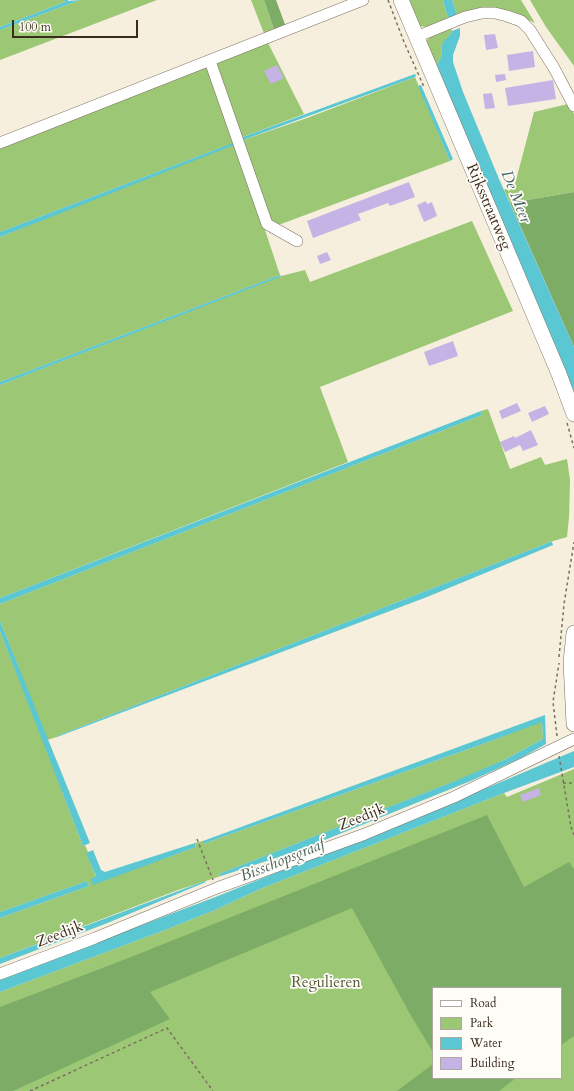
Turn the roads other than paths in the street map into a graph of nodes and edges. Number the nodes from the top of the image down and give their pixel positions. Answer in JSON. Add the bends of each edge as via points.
{"nodes":[{"id":1,"x":363,"y":0,"type":"edge"},
{"id":2,"x":401,"y":0,"type":"edge"},
{"id":3,"x":416,"y":37,"type":"junction"},
{"id":4,"x":210,"y":61,"type":"junction"},
{"id":5,"x":574,"y":106,"type":"edge"},
{"id":6,"x":0,"y":143,"type":"edge"},
{"id":7,"x":297,"y":241,"type":"dead end"},
{"id":8,"x":574,"y":414,"type":"edge"},
{"id":9,"x":574,"y":633,"type":"edge"},
{"id":10,"x":574,"y":724,"type":"edge"},
{"id":11,"x":574,"y":739,"type":"edge"},
{"id":12,"x":0,"y":974,"type":"edge"}],
"edges":[{"from":1,"to":4,"type":"street"},
{"from":2,"to":3,"type":"main road","name":"Rijksstraatweg"},
{"from":3,"to":5,"type":"street","via":[[482,13],[495,13],[521,21],[530,30],[554,68]]},
{"from":3,"to":8,"type":"main road","name":"Rijksstraatweg"},
{"from":4,"to":6,"type":"street"},
{"from":4,"to":7,"type":"street","via":[[267,224]]},
{"from":9,"to":10,"type":"main road","via":[[571,662]]},
{"from":11,"to":12,"type":"street","name":"Zeedijk","via":[[454,797],[365,834],[217,888]]}]}
